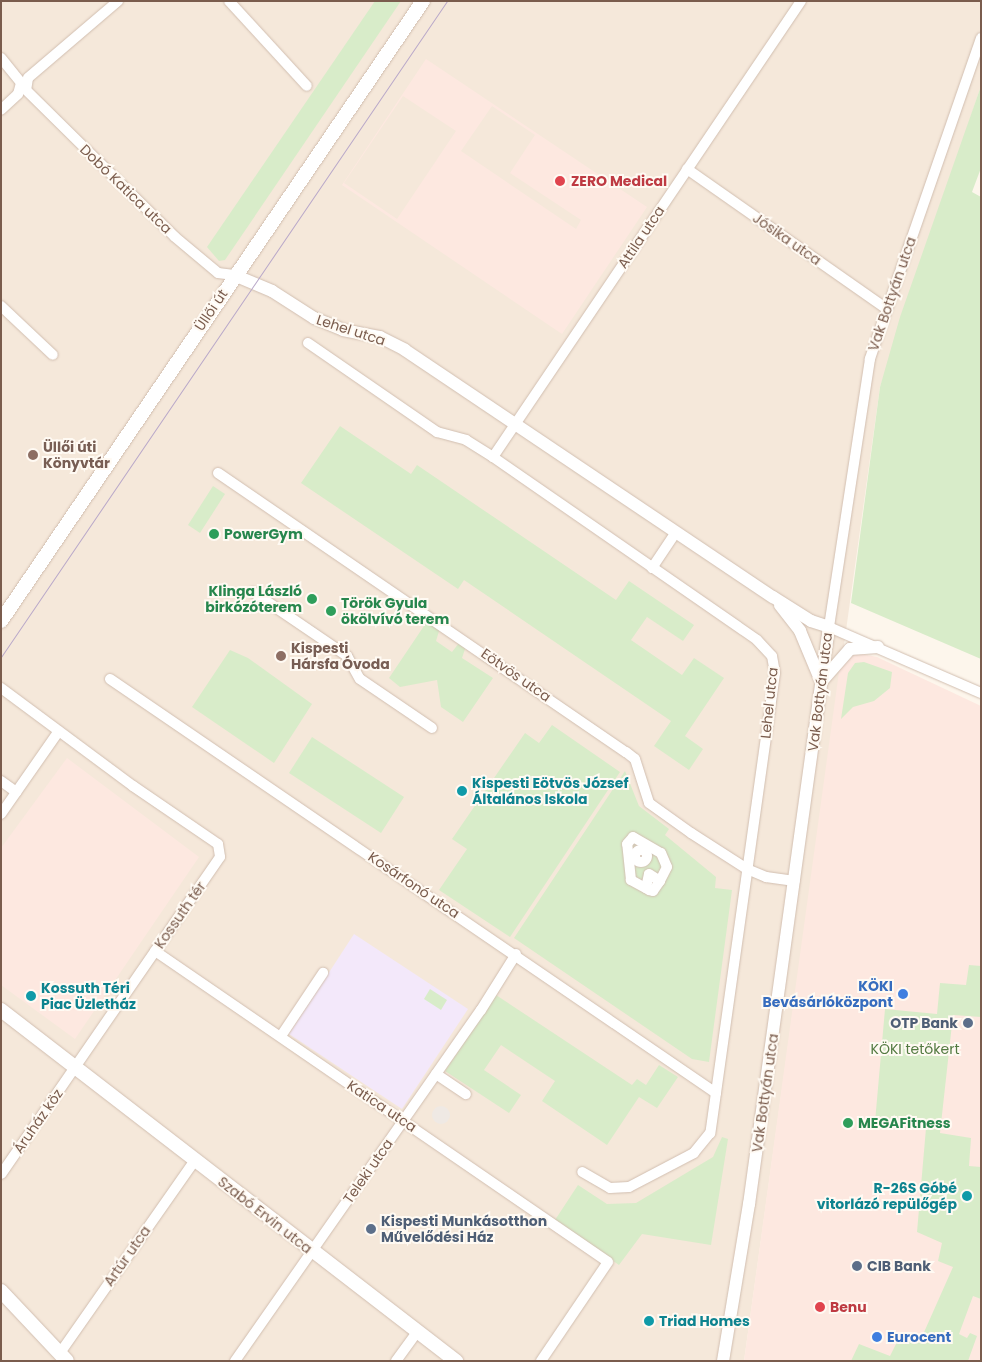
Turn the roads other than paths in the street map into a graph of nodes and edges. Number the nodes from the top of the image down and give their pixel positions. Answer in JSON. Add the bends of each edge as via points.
{"nodes":[{"id":1,"x":118,"y":1,"type":"edge"},
{"id":2,"x":229,"y":1,"type":"edge"},
{"id":3,"x":423,"y":1,"type":"edge"},
{"id":4,"x":801,"y":1,"type":"edge"},
{"id":5,"x":981,"y":38,"type":"edge"},
{"id":6,"x":1,"y":58,"type":"edge"},
{"id":7,"x":307,"y":86,"type":"dead end"},
{"id":8,"x":23,"y":89,"type":"junction"},
{"id":9,"x":1,"y":110,"type":"edge"},
{"id":10,"x":687,"y":169,"type":"junction"},
{"id":11,"x":234,"y":275,"type":"junction"},
{"id":12,"x":1,"y":306,"type":"edge"},
{"id":13,"x":887,"y":309,"type":"junction"},
{"id":14,"x":308,"y":343,"type":"dead end"},
{"id":15,"x":53,"y":354,"type":"dead end"},
{"id":16,"x":514,"y":424,"type":"junction"},
{"id":17,"x":493,"y":457,"type":"junction"},
{"id":18,"x":218,"y":473,"type":"dead end"},
{"id":19,"x":676,"y":532,"type":"junction"},
{"id":20,"x":652,"y":568,"type":"junction"},
{"id":21,"x":253,"y":592,"type":"dead end"},
{"id":22,"x":773,"y":597,"type":"junction"},
{"id":23,"x":1,"y":621,"type":"edge"},
{"id":24,"x":829,"y":627,"type":"junction"},
{"id":25,"x":878,"y":647,"type":"junction"},
{"id":26,"x":110,"y":678,"type":"dead end"},
{"id":27,"x":821,"y":682,"type":"junction"},
{"id":28,"x":1,"y":688,"type":"edge"},
{"id":29,"x":981,"y":693,"type":"edge"},
{"id":30,"x":432,"y":728,"type":"dead end"},
{"id":31,"x":59,"y":732,"type":"junction"},
{"id":32,"x":1,"y":781,"type":"edge"},
{"id":33,"x":16,"y":792,"type":"junction"},
{"id":34,"x":1,"y":814,"type":"edge"},
{"id":35,"x":640,"y":864,"type":"junction"},
{"id":36,"x":748,"y":869,"type":"junction"},
{"id":37,"x":630,"y":874,"type":"junction"},
{"id":38,"x":660,"y":881,"type":"junction"},
{"id":39,"x":795,"y":881,"type":"junction"},
{"id":40,"x":646,"y":888,"type":"junction"},
{"id":41,"x":155,"y":951,"type":"junction"},
{"id":42,"x":516,"y":954,"type":"junction"},
{"id":43,"x":323,"y":973,"type":"dead end"},
{"id":44,"x":1,"y":1010,"type":"edge"},
{"id":45,"x":281,"y":1036,"type":"junction"},
{"id":46,"x":75,"y":1067,"type":"junction"},
{"id":47,"x":436,"y":1074,"type":"junction"},
{"id":48,"x":716,"y":1093,"type":"junction"},
{"id":49,"x":466,"y":1094,"type":"dead end"},
{"id":50,"x":403,"y":1120,"type":"junction"},
{"id":51,"x":195,"y":1160,"type":"junction"},
{"id":52,"x":582,"y":1172,"type":"dead end"},
{"id":53,"x":1,"y":1174,"type":"edge"},
{"id":54,"x":311,"y":1251,"type":"junction"},
{"id":55,"x":1,"y":1291,"type":"edge"},
{"id":56,"x":418,"y":1332,"type":"junction"},
{"id":57,"x":63,"y":1357,"type":"edge"},
{"id":58,"x":235,"y":1361,"type":"edge"},
{"id":59,"x":396,"y":1361,"type":"edge"},
{"id":60,"x":456,"y":1361,"type":"edge"},
{"id":61,"x":541,"y":1361,"type":"edge"},
{"id":62,"x":723,"y":1361,"type":"edge"}],
"edges":[{"from":1,"to":8,"type":"street","via":[[28,78]]},
{"from":2,"to":7,"type":"street"},
{"from":3,"to":11,"type":"main road","name":"Üllői út"},
{"from":4,"to":10,"type":"street","name":"Attila utca"},
{"from":5,"to":13,"type":"street","name":"Vak Bottyán utca"},
{"from":6,"to":8,"type":"street","name":"Dobó Katica utca","via":[[18,75]]},
{"from":8,"to":9,"type":"street"},
{"from":8,"to":11,"type":"street","name":"Dobó Katica utca","via":[[175,237],[218,273]]},
{"from":10,"to":13,"type":"street","name":"Jósika utca"},
{"from":10,"to":16,"type":"street","name":"Attila utca"},
{"from":11,"to":16,"type":"street","name":"Lehel utca","via":[[272,291],[314,318],[343,330],[380,337],[405,350]]},
{"from":11,"to":23,"type":"main road","name":"Üllői út"},
{"from":12,"to":15,"type":"street"},
{"from":13,"to":24,"type":"street","name":"Vak Bottyán utca","via":[[865,379]]},
{"from":14,"to":17,"type":"street","name":"Lehel utca","via":[[437,432],[466,440]]},
{"from":16,"to":17,"type":"street"},
{"from":16,"to":19,"type":"street","name":"Lehel utca"},
{"from":17,"to":20,"type":"street","name":"Lehel utca"},
{"from":18,"to":36,"type":"street","name":"Eötvös utca","via":[[626,752],[635,759],[648,803]]},
{"from":19,"to":20,"type":"street"},
{"from":19,"to":22,"type":"street","name":"Lehel utca"},
{"from":20,"to":36,"type":"street","name":"Lehel utca","via":[[757,640],[772,656],[775,673]]},
{"from":21,"to":30,"type":"street","via":[[347,656],[360,679]]},
{"from":22,"to":24,"type":"street","name":"Lehel utca","via":[[811,621]]},
{"from":22,"to":27,"type":"street","via":[[800,631]]},
{"from":24,"to":25,"type":"street","name":"Lehel utca"},
{"from":24,"to":27,"type":"street","name":"Vak Bottyán utca"},
{"from":25,"to":27,"type":"street","via":[[850,649]]},
{"from":25,"to":29,"type":"street","name":"Lehel utca"},
{"from":26,"to":42,"type":"street","name":"Kosárfonó utca"},
{"from":27,"to":39,"type":"street","name":"Vak Bottyán utca"},
{"from":28,"to":31,"type":"street","name":"Kossuth tér"},
{"from":31,"to":33,"type":"street"},
{"from":31,"to":41,"type":"street","name":"Kossuth tér","via":[[218,844],[220,857]]},
{"from":32,"to":33,"type":"street"},
{"from":33,"to":34,"type":"street"},
{"from":35,"to":37,"type":"street"},
{"from":35,"to":37,"type":"street"},
{"from":35,"to":38,"type":"street"},
{"from":35,"to":38,"type":"street","via":[[627,844],[632,837],[661,853],[667,867]]},
{"from":35,"to":40,"type":"street"},
{"from":36,"to":39,"type":"street","name":"Eötvös utca","via":[[766,877]]},
{"from":36,"to":48,"type":"street"},
{"from":37,"to":40,"type":"street","via":[[631,880]]},
{"from":38,"to":40,"type":"street","via":[[653,891]]},
{"from":39,"to":62,"type":"street","name":"Vak Bottyán utca"},
{"from":41,"to":45,"type":"street","name":"Katica utca"},
{"from":41,"to":46,"type":"street","name":"Kossuth tér"},
{"from":42,"to":47,"type":"street","name":"Teleki utca"},
{"from":42,"to":48,"type":"street","name":"Kosárfonó utca"},
{"from":43,"to":45,"type":"street"},
{"from":44,"to":46,"type":"main road"},
{"from":45,"to":50,"type":"street","name":"Katica utca"},
{"from":46,"to":51,"type":"main road","name":"Szabó Ervin utca"},
{"from":46,"to":53,"type":"street","name":"Áruház köz"},
{"from":47,"to":49,"type":"street"},
{"from":47,"to":50,"type":"street","name":"Teleki utca"},
{"from":48,"to":52,"type":"street","via":[[710,1133],[694,1153],[628,1187],[610,1188]]},
{"from":50,"to":54,"type":"street","name":"Teleki utca"},
{"from":50,"to":61,"type":"street","name":"Katica utca","via":[[608,1262]]},
{"from":51,"to":54,"type":"main road","name":"Szabó Ervin utca"},
{"from":51,"to":57,"type":"street","name":"Artúr utca"},
{"from":54,"to":56,"type":"main road","name":"Szabó Ervin utca"},
{"from":54,"to":58,"type":"street","name":"Teleki utca"},
{"from":55,"to":57,"type":"main road"},
{"from":56,"to":59,"type":"street"},
{"from":56,"to":60,"type":"main road","name":"Szabó Ervin utca"}]}
